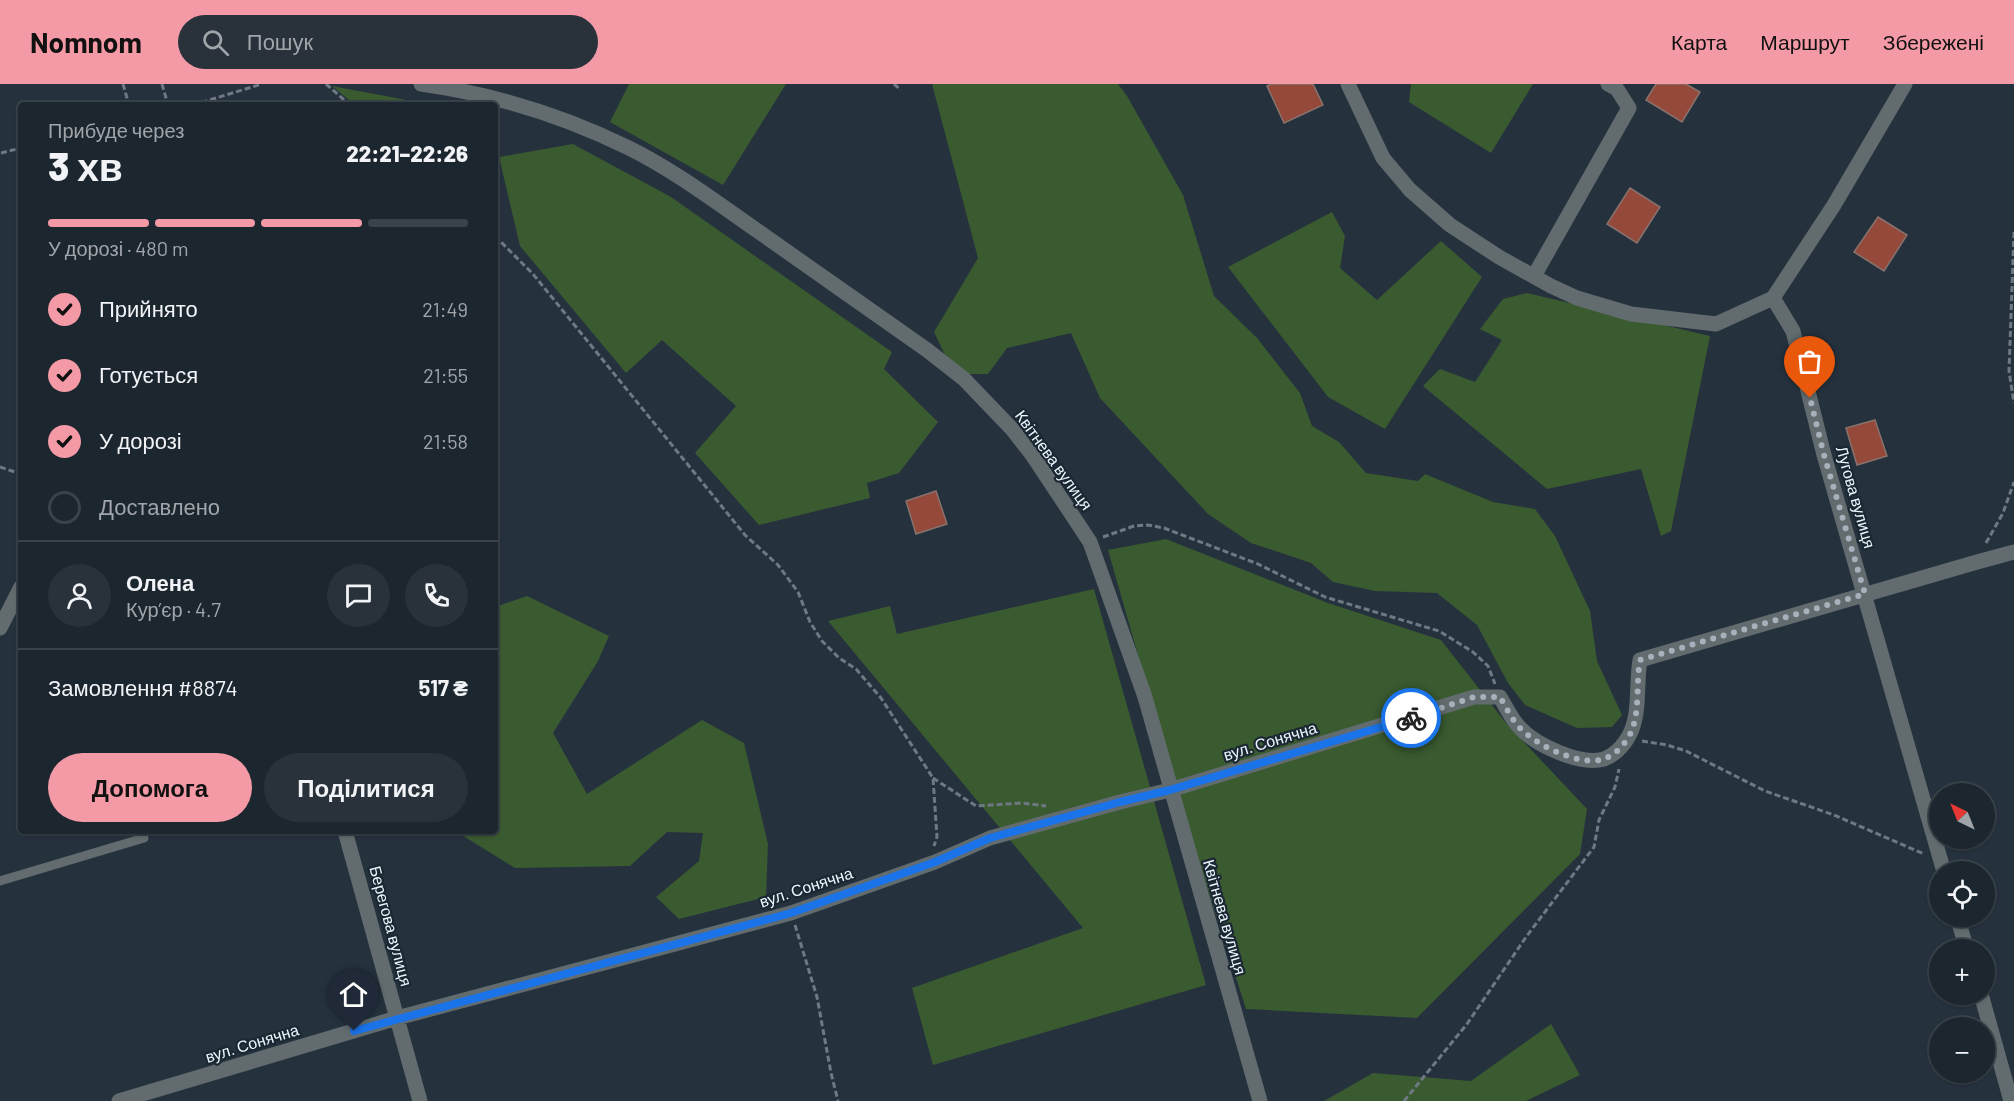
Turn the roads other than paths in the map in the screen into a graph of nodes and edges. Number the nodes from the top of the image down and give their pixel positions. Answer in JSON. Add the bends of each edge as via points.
{"nodes":[{"id":1,"x":421,"y":84,"type":"edge"},
{"id":2,"x":1348,"y":84,"type":"edge"},
{"id":3,"x":1608,"y":84,"type":"edge"},
{"id":4,"x":1905,"y":84,"type":"edge"},
{"id":5,"x":1534,"y":276,"type":"junction"},
{"id":6,"x":1773,"y":298,"type":"junction"},
{"id":7,"x":2014,"y":552,"type":"edge"},
{"id":8,"x":18,"y":593,"type":"edge"},
{"id":9,"x":1865,"y":594,"type":"junction"},
{"id":10,"x":0,"y":628,"type":"edge"},
{"id":11,"x":1170,"y":790,"type":"junction"},
{"id":12,"x":346,"y":834,"type":"edge"},
{"id":13,"x":144,"y":838,"type":"dead end"},
{"id":14,"x":1941,"y":861,"type":"edge"},
{"id":15,"x":0,"y":881,"type":"edge"},
{"id":16,"x":1984,"y":1005,"type":"edge"},
{"id":17,"x":397,"y":1018,"type":"junction"},
{"id":18,"x":119,"y":1101,"type":"edge"},
{"id":19,"x":420,"y":1101,"type":"edge"},
{"id":20,"x":1260,"y":1101,"type":"edge"},
{"id":21,"x":2011,"y":1101,"type":"edge"}],
"edges":[{"from":1,"to":11,"type":"street","name":"Квітнева вулиця","via":[[521,105],[630,148],[677,175],[964,379],[1026,447],[1090,542],[1144,697]]},
{"from":2,"to":5,"type":"street","via":[[1383,158],[1410,190],[1450,225]]},
{"from":3,"to":5,"type":"street","via":[[1617,89],[1629,108]]},
{"from":4,"to":6,"type":"street","via":[[1834,205]]},
{"from":5,"to":6,"type":"street","via":[[1577,298],[1631,314],[1716,324]]},
{"from":6,"to":9,"type":"street","name":"Лугова вулиця","via":[[1793,331]]},
{"from":7,"to":9,"type":"street"},
{"from":8,"to":10,"type":"street"},
{"from":9,"to":11,"type":"street","name":"вул. Сонячна","via":[[1640,660],[1633,729],[1625,744],[1603,759],[1565,755],[1536,741],[1519,727],[1500,697],[1474,697]]},
{"from":9,"to":14,"type":"street","name":"Лугова вулиця"},
{"from":11,"to":17,"type":"street","name":"вул. Сонячна","via":[[990,838],[791,913]]},
{"from":11,"to":20,"type":"street","name":"Квітнева вулиця"},
{"from":12,"to":17,"type":"street","name":"Берегова вулиця"},
{"from":13,"to":15,"type":"lane"},
{"from":16,"to":21,"type":"street"},
{"from":17,"to":18,"type":"street","name":"вул. Сонячна"},
{"from":17,"to":19,"type":"street","name":"Берегова вулиця"}]}
